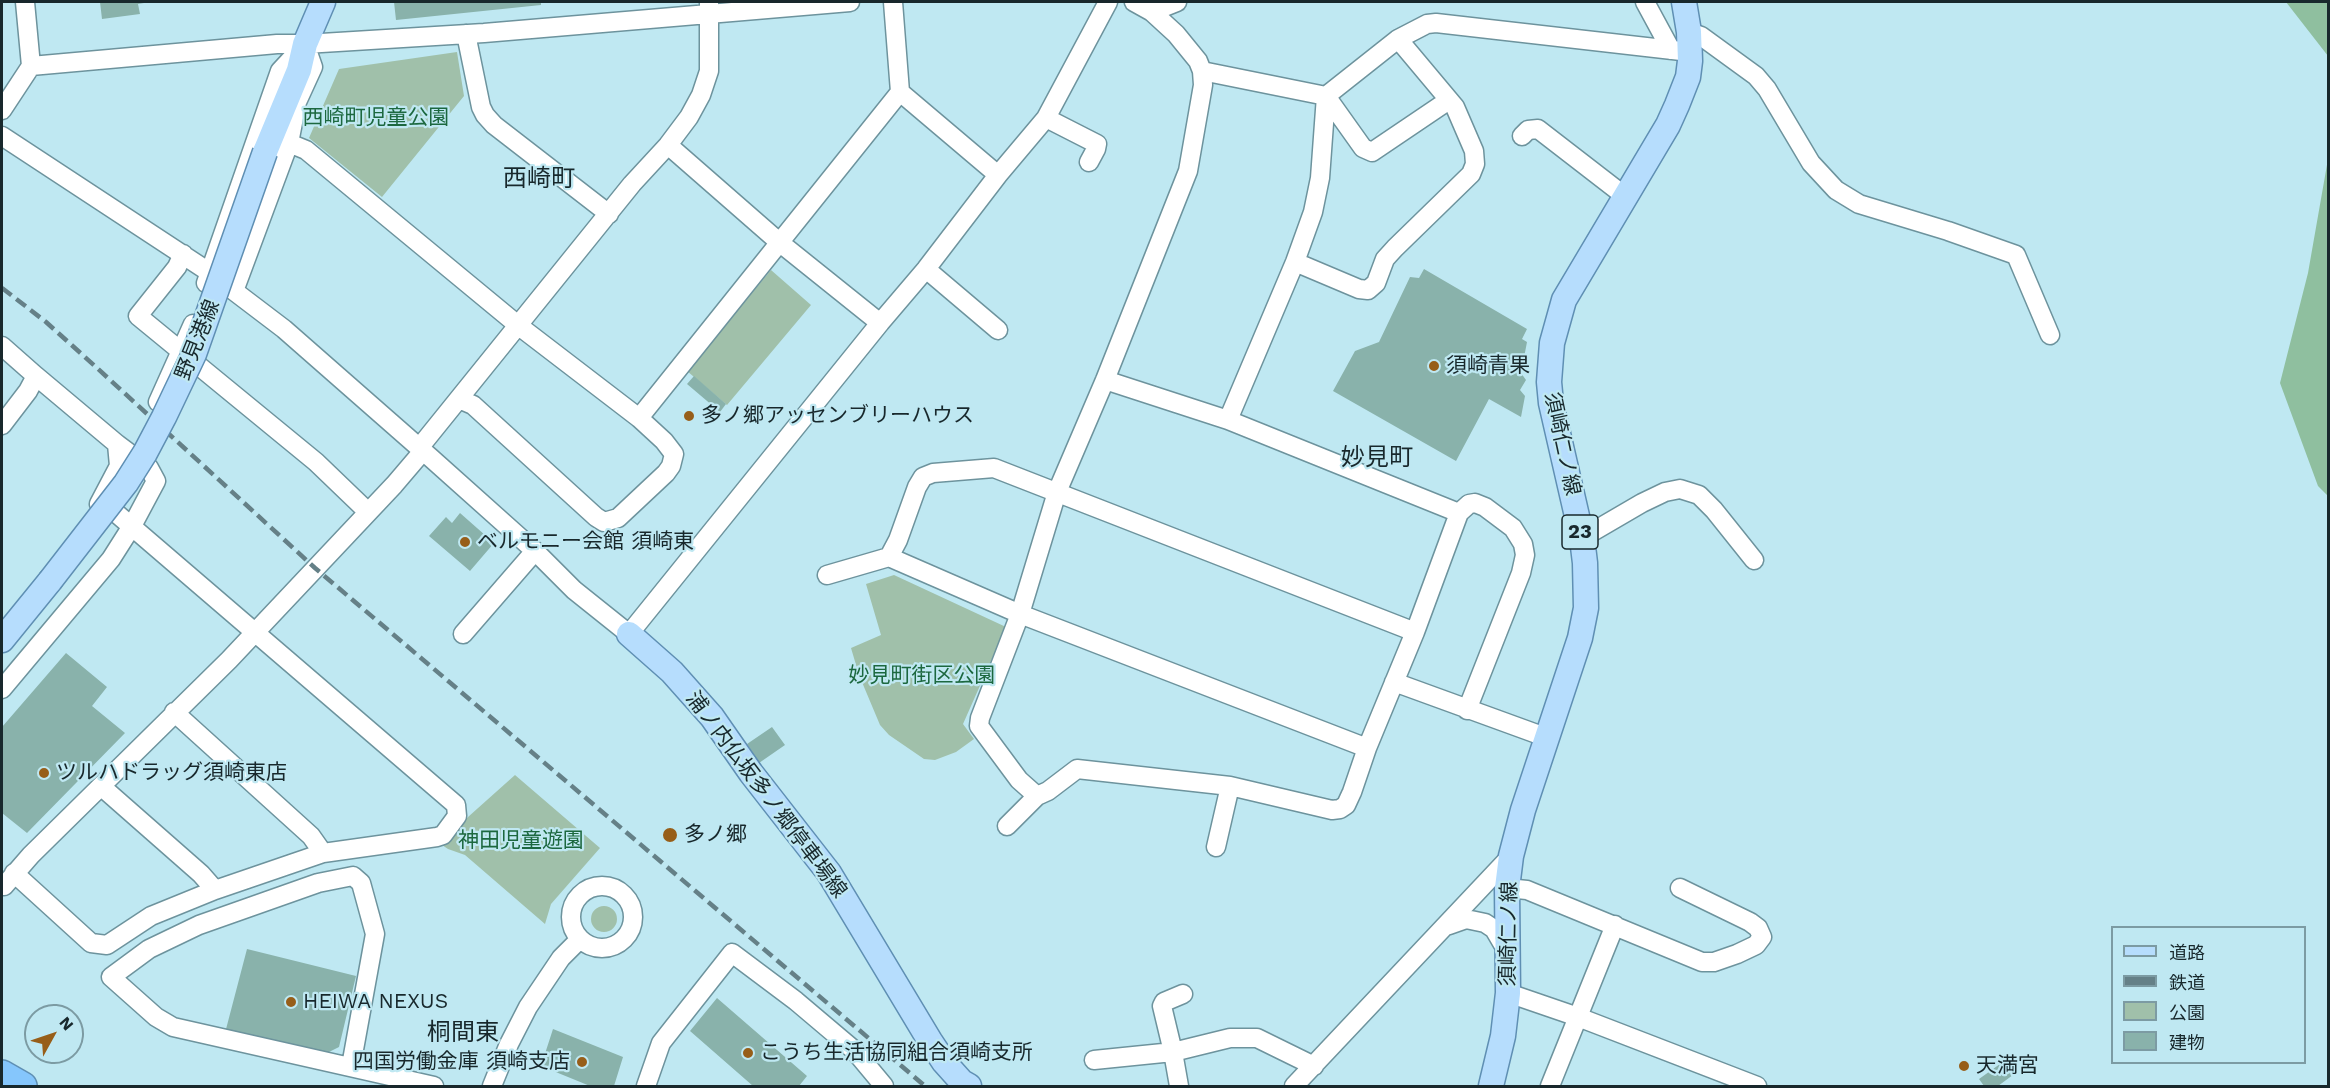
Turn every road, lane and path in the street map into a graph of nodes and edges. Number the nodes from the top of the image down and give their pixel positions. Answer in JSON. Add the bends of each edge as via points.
{"nodes":[{"id":1,"x":25,"y":2,"type":"edge"},
{"id":2,"x":323,"y":2,"type":"edge"},
{"id":3,"x":850,"y":2,"type":"edge"},
{"id":4,"x":893,"y":2,"type":"edge"},
{"id":5,"x":1108,"y":2,"type":"edge"},
{"id":6,"x":1134,"y":2,"type":"edge"},
{"id":7,"x":1177,"y":2,"type":"edge"},
{"id":8,"x":1644,"y":2,"type":"edge"},
{"id":9,"x":1684,"y":2,"type":"edge"},
{"id":10,"x":709,"y":8,"type":"edge"},
{"id":11,"x":1152,"y":12,"type":"junction"},
{"id":12,"x":465,"y":34,"type":"junction"},
{"id":13,"x":1398,"y":39,"type":"junction"},
{"id":14,"x":305,"y":44,"type":"junction"},
{"id":15,"x":1683,"y":45,"type":"junction"},
{"id":16,"x":31,"y":66,"type":"junction"},
{"id":17,"x":1202,"y":71,"type":"junction"},
{"id":18,"x":900,"y":92,"type":"junction"},
{"id":19,"x":1326,"y":96,"type":"junction"},
{"id":20,"x":1449,"y":100,"type":"junction"},
{"id":21,"x":2,"y":111,"type":"edge"},
{"id":22,"x":1047,"y":118,"type":"junction"},
{"id":23,"x":2,"y":136,"type":"edge"},
{"id":24,"x":1522,"y":136,"type":"dead end"},
{"id":25,"x":289,"y":143,"type":"junction"},
{"id":26,"x":668,"y":145,"type":"junction"},
{"id":27,"x":1089,"y":162,"type":"dead end"},
{"id":28,"x":998,"y":175,"type":"junction"},
{"id":29,"x":1626,"y":197,"type":"junction"},
{"id":30,"x":609,"y":214,"type":"junction"},
{"id":31,"x":779,"y":242,"type":"junction"},
{"id":32,"x":183,"y":254,"type":"junction"},
{"id":33,"x":1295,"y":262,"type":"junction"},
{"id":34,"x":926,"y":269,"type":"junction"},
{"id":35,"x":209,"y":272,"type":"junction"},
{"id":36,"x":234,"y":291,"type":"junction"},
{"id":37,"x":880,"y":323,"type":"junction"},
{"id":38,"x":519,"y":326,"type":"junction"},
{"id":39,"x":998,"y":330,"type":"dead end"},
{"id":40,"x":2050,"y":335,"type":"dead end"},
{"id":41,"x":2,"y":346,"type":"edge"},
{"id":42,"x":182,"y":351,"type":"junction"},
{"id":43,"x":36,"y":376,"type":"junction"},
{"id":44,"x":1105,"y":380,"type":"junction"},
{"id":45,"x":459,"y":399,"type":"junction"},
{"id":46,"x":158,"y":402,"type":"dead end"},
{"id":47,"x":639,"y":418,"type":"junction"},
{"id":48,"x":1228,"y":420,"type":"junction"},
{"id":49,"x":2,"y":425,"type":"edge"},
{"id":50,"x":117,"y":444,"type":"junction"},
{"id":51,"x":421,"y":449,"type":"junction"},
{"id":52,"x":1057,"y":492,"type":"junction"},
{"id":53,"x":102,"y":501,"type":"junction"},
{"id":54,"x":368,"y":512,"type":"junction"},
{"id":55,"x":1459,"y":513,"type":"junction"},
{"id":56,"x":132,"y":526,"type":"junction"},
{"id":57,"x":1582,"y":538,"type":"junction"},
{"id":58,"x":535,"y":551,"type":"junction"},
{"id":59,"x":889,"y":557,"type":"junction"},
{"id":60,"x":1754,"y":560,"type":"dead end"},
{"id":61,"x":826,"y":575,"type":"dead end"},
{"id":62,"x":1020,"y":614,"type":"junction"},
{"id":63,"x":2,"y":623,"type":"edge"},
{"id":64,"x":254,"y":632,"type":"junction"},
{"id":65,"x":1415,"y":632,"type":"junction"},
{"id":66,"x":463,"y":634,"type":"dead end"},
{"id":67,"x":629,"y":634,"type":"junction"},
{"id":68,"x":2,"y":640,"type":"edge"},
{"id":69,"x":1394,"y":682,"type":"junction"},
{"id":70,"x":2,"y":689,"type":"edge"},
{"id":71,"x":1467,"y":710,"type":"junction"},
{"id":72,"x":174,"y":712,"type":"junction"},
{"id":73,"x":1548,"y":738,"type":"junction"},
{"id":74,"x":1367,"y":748,"type":"junction"},
{"id":75,"x":1230,"y":786,"type":"junction"},
{"id":76,"x":102,"y":787,"type":"junction"},
{"id":77,"x":1037,"y":796,"type":"junction"},
{"id":78,"x":1007,"y":826,"type":"dead end"},
{"id":79,"x":1216,"y":847,"type":"dead end"},
{"id":80,"x":322,"y":853,"type":"junction"},
{"id":81,"x":1511,"y":856,"type":"junction"},
{"id":82,"x":5,"y":883,"type":"edge"},
{"id":83,"x":1507,"y":888,"type":"junction"},
{"id":84,"x":1680,"y":888,"type":"dead end"},
{"id":85,"x":215,"y":890,"type":"junction"},
{"id":86,"x":1449,"y":925,"type":"junction"},
{"id":87,"x":1615,"y":925,"type":"junction"},
{"id":88,"x":580,"y":939,"type":"dead end"},
{"id":89,"x":1508,"y":953,"type":"junction"},
{"id":90,"x":1508,"y":993,"type":"junction"},
{"id":91,"x":1183,"y":994,"type":"dead end"},
{"id":92,"x":1578,"y":1017,"type":"junction"},
{"id":93,"x":1173,"y":1052,"type":"junction"},
{"id":94,"x":1094,"y":1060,"type":"dead end"},
{"id":95,"x":351,"y":1066,"type":"junction"},
{"id":96,"x":1314,"y":1066,"type":"junction"},
{"id":97,"x":2,"y":1074,"type":"edge"},
{"id":98,"x":23,"y":1086,"type":"edge"},
{"id":99,"x":434,"y":1086,"type":"edge"},
{"id":100,"x":492,"y":1086,"type":"edge"},
{"id":101,"x":646,"y":1086,"type":"edge"},
{"id":102,"x":884,"y":1086,"type":"edge"},
{"id":103,"x":969,"y":1086,"type":"edge"},
{"id":104,"x":1179,"y":1086,"type":"edge"},
{"id":105,"x":1294,"y":1086,"type":"edge"},
{"id":106,"x":1491,"y":1086,"type":"edge"},
{"id":107,"x":1550,"y":1086,"type":"edge"},
{"id":108,"x":1757,"y":1086,"type":"edge"}],
"edges":[{"from":1,"to":16,"type":"street"},
{"from":2,"to":14,"type":"main road","name":"野見港線"},
{"from":3,"to":10,"type":"street"},
{"from":4,"to":18,"type":"street"},
{"from":5,"to":22,"type":"street"},
{"from":6,"to":11,"type":"street"},
{"from":7,"to":11,"type":"street"},
{"from":8,"to":15,"type":"street"},
{"from":9,"to":15,"type":"main road","name":"須崎仁ノ線","number":"23"},
{"from":10,"to":12,"type":"street"},
{"from":10,"to":26,"type":"street","via":[[709,71],[689,117]]},
{"from":11,"to":17,"type":"street","via":[[1176,33]]},
{"from":12,"to":14,"type":"street"},
{"from":12,"to":30,"type":"street","via":[[485,115]]},
{"from":13,"to":15,"type":"street","via":[[1436,23]]},
{"from":13,"to":19,"type":"street"},
{"from":13,"to":20,"type":"street"},
{"from":14,"to":16,"type":"street"},
{"from":14,"to":25,"type":"street","via":[[313,67],[297,102]]},
{"from":14,"to":35,"type":"street","via":[[280,71]]},
{"from":14,"to":68,"type":"main road","name":"野見港線","bridge":true,"via":[[299,70],[265,152],[208,316],[169,408],[126,483]]},
{"from":15,"to":29,"type":"main road","name":"須崎仁ノ線","number":"23","via":[[1688,77],[1668,125]]},
{"from":15,"to":40,"type":"street","via":[[1701,36],[1756,76],[1811,163],[1836,190],[1859,204],[2016,255]]},
{"from":16,"to":21,"type":"street"},
{"from":17,"to":19,"type":"street"},
{"from":17,"to":44,"type":"street","via":[[1188,171]]},
{"from":18,"to":28,"type":"street"},
{"from":18,"to":31,"type":"street"},
{"from":19,"to":20,"type":"street","via":[[1362,148],[1372,152]]},
{"from":19,"to":33,"type":"street","via":[[1320,178]]},
{"from":20,"to":33,"type":"street","via":[[1474,151],[1475,164],[1471,174],[1385,259],[1376,283],[1368,290],[1359,289]]},
{"from":22,"to":27,"type":"street","via":[[1097,144]]},
{"from":22,"to":28,"type":"street"},
{"from":23,"to":32,"type":"street"},
{"from":24,"to":29,"type":"street","via":[[1532,128],[1538,129]]},
{"from":25,"to":36,"type":"street"},
{"from":25,"to":38,"type":"street","via":[[315,157]]},
{"from":26,"to":30,"type":"street"},
{"from":26,"to":31,"type":"street"},
{"from":28,"to":34,"type":"street"},
{"from":29,"to":57,"type":"main road","name":"須崎仁ノ線","number":"23","via":[[1564,300],[1552,343],[1551,403]]},
{"from":30,"to":38,"type":"street"},
{"from":31,"to":37,"type":"street"},
{"from":31,"to":47,"type":"street"},
{"from":32,"to":35,"type":"street"},
{"from":32,"to":42,"type":"street","via":[[138,316]]},
{"from":33,"to":48,"type":"street"},
{"from":34,"to":37,"type":"street"},
{"from":34,"to":39,"type":"street"},
{"from":35,"to":36,"type":"street"},
{"from":35,"to":42,"type":"street"},
{"from":36,"to":51,"type":"street","via":[[284,329]]},
{"from":37,"to":67,"type":"street"},
{"from":38,"to":45,"type":"street"},
{"from":38,"to":47,"type":"street"},
{"from":41,"to":43,"type":"street"},
{"from":42,"to":46,"type":"street"},
{"from":42,"to":54,"type":"street","via":[[316,462]]},
{"from":43,"to":49,"type":"street"},
{"from":43,"to":50,"type":"street"},
{"from":44,"to":48,"type":"street"},
{"from":44,"to":52,"type":"street"},
{"from":45,"to":47,"type":"street","via":[[473,405],[604,522],[618,518],[671,465],[674,454]]},
{"from":45,"to":51,"type":"street"},
{"from":48,"to":55,"type":"street"},
{"from":50,"to":53,"type":"street","via":[[119,466]]},
{"from":50,"to":56,"type":"street","via":[[149,468],[156,481]]},
{"from":51,"to":54,"type":"street"},
{"from":51,"to":58,"type":"street"},
{"from":52,"to":59,"type":"street","via":[[994,468],[933,473],[923,477],[917,487]]},
{"from":52,"to":62,"type":"street"},
{"from":52,"to":65,"type":"street"},
{"from":53,"to":56,"type":"street"},
{"from":53,"to":63,"type":"street"},
{"from":54,"to":64,"type":"street"},
{"from":55,"to":65,"type":"street"},
{"from":55,"to":71,"type":"street","via":[[1469,504],[1485,507],[1513,528],[1525,555]]},
{"from":56,"to":64,"type":"street"},
{"from":56,"to":70,"type":"street","via":[[111,559]]},
{"from":57,"to":60,"type":"street","via":[[1642,503],[1680,489],[1698,495],[1714,510]]},
{"from":57,"to":73,"type":"main road","name":"須崎仁ノ線","number":"23","via":[[1586,608]]},
{"from":58,"to":66,"type":"street"},
{"from":58,"to":67,"type":"street","via":[[574,590]]},
{"from":59,"to":61,"type":"street"},
{"from":59,"to":62,"type":"street"},
{"from":62,"to":74,"type":"street"},
{"from":62,"to":77,"type":"street","via":[[979,726],[1019,780]]},
{"from":64,"to":72,"type":"street"},
{"from":64,"to":80,"type":"street","via":[[456,805],[457,816],[443,835]]},
{"from":65,"to":69,"type":"street"},
{"from":67,"to":103,"type":"main road","name":"浦ノ内仏坂多ノ郷停車場線","via":[[672,672],[712,717],[829,873],[930,1041]]},
{"from":69,"to":71,"type":"street"},
{"from":69,"to":74,"type":"street"},
{"from":71,"to":73,"type":"street"},
{"from":72,"to":76,"type":"street"},
{"from":72,"to":80,"type":"street","via":[[311,836]]},
{"from":73,"to":81,"type":"main road","name":"須崎仁ノ線","number":"23","via":[[1522,810]]},
{"from":74,"to":75,"type":"street","via":[[1352,792],[1340,809]]},
{"from":75,"to":77,"type":"street","via":[[1077,769]]},
{"from":75,"to":79,"type":"street"},
{"from":76,"to":82,"type":"street"},
{"from":76,"to":85,"type":"street"},
{"from":77,"to":78,"type":"street"},
{"from":80,"to":85,"type":"street"},
{"from":81,"to":83,"type":"main road","name":"須崎仁ノ線","number":"23"},
{"from":81,"to":86,"type":"street"},
{"from":82,"to":85,"type":"street","via":[[91,943],[107,945],[151,916]]},
{"from":83,"to":87,"type":"street","via":[[1527,890]]},
{"from":83,"to":89,"type":"main road","name":"須崎仁ノ線","number":"23"},
{"from":84,"to":87,"type":"street","via":[[1750,922],[1762,937],[1756,945],[1737,954],[1702,962]]},
{"from":86,"to":89,"type":"street","via":[[1466,919],[1485,923],[1494,929]]},
{"from":86,"to":96,"type":"street"},
{"from":87,"to":92,"type":"street"},
{"from":88,"to":100,"type":"street","via":[[561,958],[528,1007]]},
{"from":89,"to":90,"type":"main road","name":"須崎仁ノ線","number":"23"},
{"from":90,"to":92,"type":"street"},
{"from":90,"to":106,"type":"main road","name":"須崎仁ノ線","number":"23"},
{"from":91,"to":93,"type":"street","via":[[1162,1006]]},
{"from":92,"to":107,"type":"street"},
{"from":92,"to":108,"type":"street"},
{"from":93,"to":94,"type":"street"},
{"from":93,"to":96,"type":"street","via":[[1230,1038],[1257,1038]]},
{"from":93,"to":104,"type":"street"},
{"from":95,"to":95,"type":"street","via":[[173,1027],[111,977],[149,949],[199,925],[318,883],[353,876],[361,883],[375,934]]},
{"from":95,"to":99,"type":"street"},
{"from":96,"to":105,"type":"street"},
{"from":97,"to":98,"type":"highway"},
{"from":101,"to":102,"type":"street","via":[[661,1043],[732,953],[854,1050]]}]}
